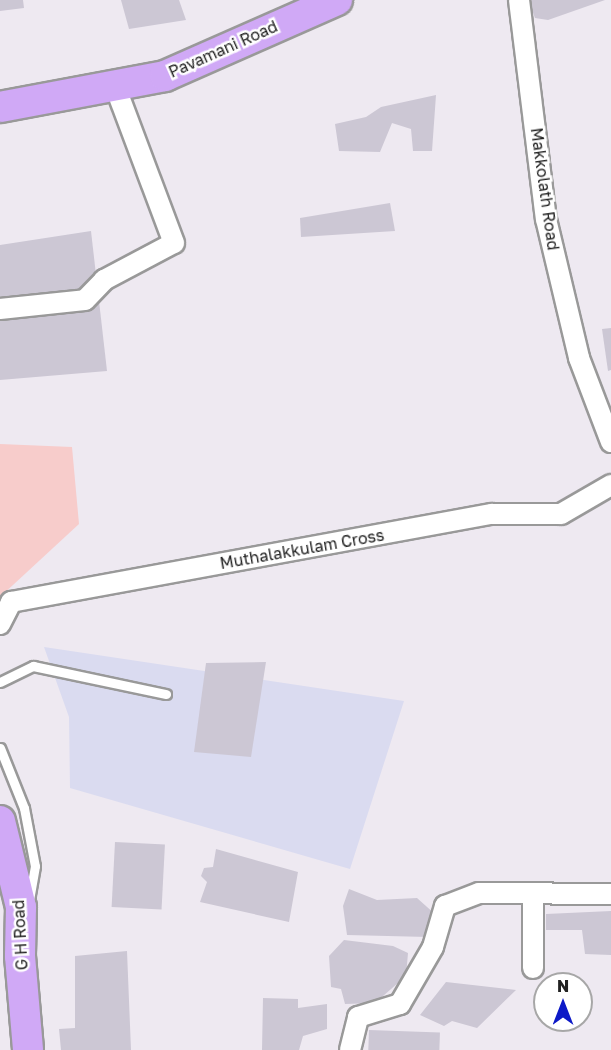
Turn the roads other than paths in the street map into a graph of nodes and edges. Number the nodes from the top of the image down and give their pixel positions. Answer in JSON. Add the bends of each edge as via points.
{"nodes":[{"id":1,"x":337,"y":0,"type":"edge"},
{"id":2,"x":519,"y":0,"type":"edge"},
{"id":3,"x":115,"y":86,"type":"junction"},
{"id":4,"x":0,"y":106,"type":"edge"},
{"id":5,"x":0,"y":309,"type":"edge"},
{"id":6,"x":611,"y":442,"type":"edge"},
{"id":7,"x":611,"y":484,"type":"edge"},
{"id":8,"x":0,"y":624,"type":"edge"},
{"id":9,"x":0,"y":682,"type":"edge"},
{"id":10,"x":166,"y":694,"type":"dead end"},
{"id":11,"x":0,"y":748,"type":"edge"},
{"id":12,"x":0,"y":821,"type":"edge"},
{"id":13,"x":533,"y":893,"type":"junction"},
{"id":14,"x":611,"y":894,"type":"edge"},
{"id":15,"x":0,"y":914,"type":"edge"},
{"id":16,"x":20,"y":956,"type":"junction"},
{"id":17,"x":533,"y":969,"type":"dead end"},
{"id":18,"x":14,"y":1050,"type":"edge"},
{"id":19,"x":28,"y":1050,"type":"edge"},
{"id":20,"x":351,"y":1050,"type":"edge"}],
"edges":[{"from":1,"to":3,"type":"main road","name":"Pavamani Road","via":[[165,76]]},
{"from":2,"to":6,"type":"street","name":"Makkolath Road","via":[[546,219],[579,358]]},
{"from":3,"to":4,"type":"main road","name":"Pavamani Road"},
{"from":3,"to":5,"type":"street","via":[[127,129],[160,200],[174,243],[104,280],[85,300]]},
{"from":7,"to":8,"type":"street","name":"Muthalakkulam Cross","via":[[561,514],[492,514],[11,602]]},
{"from":9,"to":10,"type":"lane","via":[[33,666]]},
{"from":11,"to":16,"type":"lane","via":[[24,808],[35,866]]},
{"from":12,"to":16,"type":"main road","name":"G H Road","via":[[21,907]]},
{"from":13,"to":14,"type":"street"},
{"from":13,"to":17,"type":"street"},
{"from":13,"to":20,"type":"street","via":[[479,893],[445,906],[433,947],[400,1004],[358,1017]]},
{"from":15,"to":18,"type":"main road","name":"G H Road"},
{"from":16,"to":19,"type":"main road","name":"G H Road"}]}
